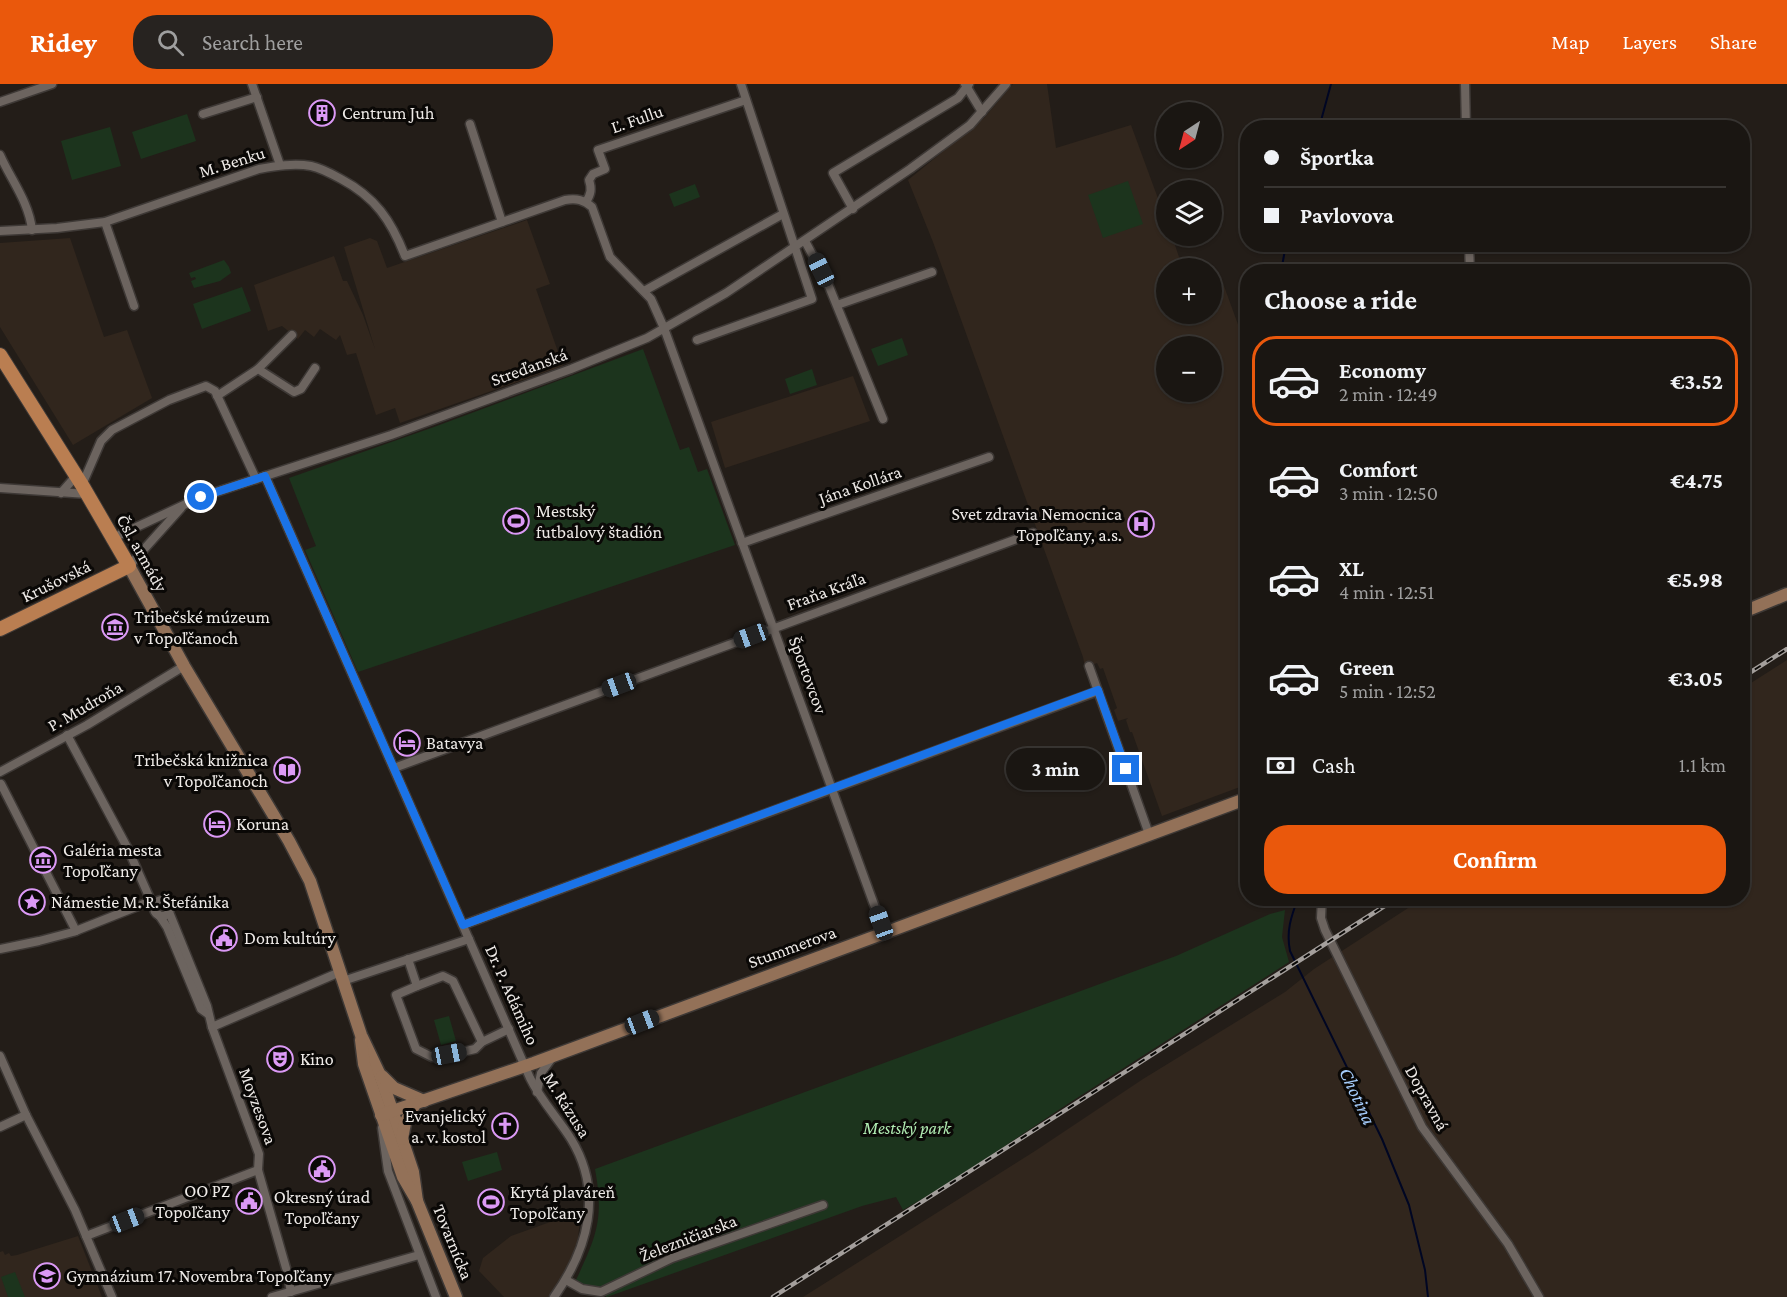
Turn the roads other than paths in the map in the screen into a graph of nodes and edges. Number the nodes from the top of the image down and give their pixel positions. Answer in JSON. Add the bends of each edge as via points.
{"nodes":[{"id":1,"x":51,"y":84,"type":"edge"},
{"id":2,"x":252,"y":84,"type":"edge"},
{"id":3,"x":741,"y":84,"type":"edge"},
{"id":4,"x":1006,"y":84,"type":"edge"},
{"id":5,"x":1465,"y":84,"type":"edge"},
{"id":6,"x":966,"y":85,"type":"edge"},
{"id":7,"x":257,"y":97,"type":"junction"},
{"id":8,"x":746,"y":100,"type":"junction"},
{"id":9,"x":0,"y":102,"type":"edge"},
{"id":10,"x":982,"y":112,"type":"junction"},
{"id":11,"x":204,"y":114,"type":"dead end"},
{"id":12,"x":1466,"y":120,"type":"edge"},
{"id":13,"x":470,"y":124,"type":"dead end"},
{"id":14,"x":0,"y":155,"type":"edge"},
{"id":15,"x":280,"y":165,"type":"junction"},
{"id":16,"x":586,"y":202,"type":"junction"},
{"id":17,"x":853,"y":209,"type":"junction"},
{"id":18,"x":783,"y":214,"type":"junction"},
{"id":19,"x":105,"y":222,"type":"junction"},
{"id":20,"x":502,"y":222,"type":"junction"},
{"id":21,"x":32,"y":230,"type":"junction"},
{"id":22,"x":0,"y":231,"type":"edge"},
{"id":23,"x":805,"y":241,"type":"junction"},
{"id":24,"x":795,"y":248,"type":"junction"},
{"id":25,"x":932,"y":272,"type":"dead end"},
{"id":26,"x":644,"y":291,"type":"junction"},
{"id":27,"x":837,"y":305,"type":"junction"},
{"id":28,"x":134,"y":306,"type":"dead end"},
{"id":29,"x":664,"y":328,"type":"junction"},
{"id":30,"x":292,"y":335,"type":"dead end"},
{"id":31,"x":697,"y":340,"type":"dead end"},
{"id":32,"x":0,"y":355,"type":"edge"},
{"id":33,"x":315,"y":368,"type":"dead end"},
{"id":34,"x":258,"y":369,"type":"junction"},
{"id":35,"x":218,"y":396,"type":"junction"},
{"id":36,"x":883,"y":419,"type":"dead end"},
{"id":37,"x":989,"y":458,"type":"dead end"},
{"id":38,"x":261,"y":478,"type":"junction"},
{"id":39,"x":82,"y":485,"type":"junction"},
{"id":40,"x":0,"y":488,"type":"edge"},
{"id":41,"x":61,"y":493,"type":"junction"},
{"id":42,"x":182,"y":507,"type":"junction"},
{"id":43,"x":1033,"y":533,"type":"dead end"},
{"id":44,"x":113,"y":538,"type":"junction"},
{"id":45,"x":742,"y":543,"type":"junction"},
{"id":46,"x":129,"y":566,"type":"junction"},
{"id":47,"x":1787,"y":594,"type":"edge"},
{"id":48,"x":1750,"y":609,"type":"edge"},
{"id":49,"x":773,"y":628,"type":"junction"},
{"id":50,"x":0,"y":629,"type":"edge"},
{"id":51,"x":184,"y":666,"type":"junction"},
{"id":52,"x":1089,"y":666,"type":"dead end"},
{"id":53,"x":1098,"y":690,"type":"junction"},
{"id":54,"x":67,"y":735,"type":"junction"},
{"id":55,"x":394,"y":768,"type":"junction"},
{"id":56,"x":0,"y":772,"type":"edge"},
{"id":57,"x":0,"y":785,"type":"edge"},
{"id":58,"x":832,"y":789,"type":"junction"},
{"id":59,"x":1240,"y":801,"type":"edge"},
{"id":60,"x":1149,"y":834,"type":"junction"},
{"id":61,"x":153,"y":903,"type":"junction"},
{"id":62,"x":1321,"y":906,"type":"edge"},
{"id":63,"x":169,"y":912,"type":"junction"},
{"id":64,"x":159,"y":915,"type":"junction"},
{"id":65,"x":463,"y":925,"type":"junction"},
{"id":66,"x":75,"y":932,"type":"junction"},
{"id":67,"x":884,"y":932,"type":"junction"},
{"id":68,"x":469,"y":939,"type":"junction"},
{"id":69,"x":0,"y":949,"type":"edge"},
{"id":70,"x":408,"y":959,"type":"junction"},
{"id":71,"x":341,"y":976,"type":"junction"},
{"id":72,"x":417,"y":986,"type":"junction"},
{"id":73,"x":208,"y":1014,"type":"junction"},
{"id":74,"x":212,"y":1027,"type":"junction"},
{"id":75,"x":509,"y":1029,"type":"junction"},
{"id":76,"x":361,"y":1035,"type":"junction"},
{"id":77,"x":482,"y":1042,"type":"junction"},
{"id":78,"x":554,"y":1055,"type":"junction"},
{"id":79,"x":0,"y":1056,"type":"edge"},
{"id":80,"x":525,"y":1066,"type":"junction"},
{"id":81,"x":380,"y":1075,"type":"junction"},
{"id":82,"x":537,"y":1093,"type":"junction"},
{"id":83,"x":420,"y":1102,"type":"junction"},
{"id":84,"x":387,"y":1113,"type":"junction"},
{"id":85,"x":26,"y":1115,"type":"junction"},
{"id":86,"x":0,"y":1127,"type":"edge"},
{"id":87,"x":402,"y":1139,"type":"junction"},
{"id":88,"x":258,"y":1170,"type":"junction"},
{"id":89,"x":417,"y":1201,"type":"junction"},
{"id":90,"x":823,"y":1205,"type":"dead end"},
{"id":91,"x":86,"y":1236,"type":"junction"},
{"id":92,"x":419,"y":1255,"type":"junction"},
{"id":93,"x":566,"y":1280,"type":"junction"},
{"id":94,"x":291,"y":1292,"type":"junction"},
{"id":95,"x":112,"y":1297,"type":"edge"},
{"id":96,"x":272,"y":1297,"type":"edge"},
{"id":97,"x":436,"y":1297,"type":"edge"},
{"id":98,"x":456,"y":1297,"type":"edge"},
{"id":99,"x":554,"y":1297,"type":"edge"},
{"id":100,"x":1539,"y":1297,"type":"edge"}],
"edges":[{"from":1,"to":9,"type":"street"},
{"from":2,"to":7,"type":"street"},
{"from":3,"to":8,"type":"street"},
{"from":4,"to":10,"type":"street","name":"Streďanská"},
{"from":5,"to":12,"type":"street"},
{"from":6,"to":10,"type":"street"},
{"from":6,"to":17,"type":"street","via":[[958,98],[832,173]]},
{"from":7,"to":11,"type":"street"},
{"from":7,"to":15,"type":"street"},
{"from":8,"to":16,"type":"street","name":"Ľ. Fullu","via":[[598,150],[605,169],[589,180],[590,195]]},
{"from":8,"to":18,"type":"street"},
{"from":10,"to":17,"type":"street","name":"Streďanská","via":[[970,125]]},
{"from":13,"to":20,"type":"street"},
{"from":14,"to":21,"type":"street","via":[[31,218]]},
{"from":15,"to":19,"type":"street","name":"M. Benku"},
{"from":15,"to":20,"type":"street","name":"M. Benku","via":[[311,166],[369,197],[392,227],[405,256]]},
{"from":16,"to":20,"type":"street","via":[[565,200]]},
{"from":16,"to":26,"type":"street","name":"Športovcov","via":[[592,207],[610,257]]},
{"from":17,"to":23,"type":"street","name":"Streďanská"},
{"from":18,"to":24,"type":"street"},
{"from":18,"to":26,"type":"street"},
{"from":19,"to":21,"type":"street","name":"M. Benku"},
{"from":19,"to":28,"type":"street"},
{"from":21,"to":22,"type":"street","name":"M. Benku"},
{"from":23,"to":24,"type":"street","name":"Streďanská"},
{"from":23,"to":27,"type":"street"},
{"from":24,"to":29,"type":"street","name":"Streďanská"},
{"from":24,"to":31,"type":"street","via":[[812,299]]},
{"from":25,"to":27,"type":"street"},
{"from":26,"to":29,"type":"street","name":"Športovcov"},
{"from":27,"to":36,"type":"street"},
{"from":29,"to":38,"type":"street","name":"Streďanská","via":[[562,373]]},
{"from":29,"to":45,"type":"street","name":"Športovcov"},
{"from":30,"to":34,"type":"street"},
{"from":32,"to":39,"type":"main road","name":"Čsl. armády"},
{"from":33,"to":34,"type":"street","via":[[301,389],[294,392]]},
{"from":34,"to":35,"type":"street"},
{"from":35,"to":38,"type":"street"},
{"from":35,"to":39,"type":"street","via":[[206,386],[169,399],[112,430],[101,441]]},
{"from":37,"to":45,"type":"street","name":"Jána Kollára"},
{"from":38,"to":42,"type":"street","name":"Streďanská"},
{"from":38,"to":55,"type":"street","name":"Dr. P. Adámiho"},
{"from":39,"to":41,"type":"street"},
{"from":39,"to":41,"type":"street"},
{"from":39,"to":44,"type":"main road","name":"Čsl. armády"},
{"from":40,"to":41,"type":"street"},
{"from":42,"to":44,"type":"street","name":"Streďanská"},
{"from":42,"to":46,"type":"street","name":"Streďanská"},
{"from":43,"to":49,"type":"street","name":"Fraňa Kráľa"},
{"from":44,"to":46,"type":"main road","name":"Čsl. armády"},
{"from":45,"to":49,"type":"street","name":"Športovcov"},
{"from":46,"to":50,"type":"main road","name":"Krušovská"},
{"from":46,"to":51,"type":"main road","name":"Čsl. armády"},
{"from":47,"to":48,"type":"main road"},
{"from":49,"to":55,"type":"street","name":"Fraňa Kráľa"},
{"from":49,"to":58,"type":"street","name":"Športovcov"},
{"from":51,"to":54,"type":"street","name":"P. Mudroňa"},
{"from":51,"to":71,"type":"main road","name":"Čsl. armády","via":[[304,869]]},
{"from":52,"to":53,"type":"street"},
{"from":53,"to":58,"type":"street"},
{"from":53,"to":60,"type":"street"},
{"from":54,"to":56,"type":"street","name":"P. Mudroňa"},
{"from":54,"to":61,"type":"street"},
{"from":55,"to":65,"type":"street","name":"Dr. P. Adámiho"},
{"from":57,"to":66,"type":"street"},
{"from":58,"to":65,"type":"street"},
{"from":58,"to":67,"type":"street","name":"Športovcov"},
{"from":59,"to":60,"type":"main road","name":"Stummerova"},
{"from":60,"to":67,"type":"main road","name":"Stummerova"},
{"from":61,"to":63,"type":"street","via":[[168,902]]},
{"from":61,"to":64,"type":"street"},
{"from":61,"to":66,"type":"street"},
{"from":62,"to":100,"type":"street","name":"Dopravná","via":[[1324,930],[1422,1127],[1508,1244]]},
{"from":63,"to":64,"type":"street"},
{"from":63,"to":73,"type":"street"},
{"from":64,"to":73,"type":"street","via":[[201,1009]]},
{"from":65,"to":68,"type":"street","name":"Dr. P. Adámiho"},
{"from":66,"to":69,"type":"street"},
{"from":67,"to":78,"type":"main road","name":"Stummerova"},
{"from":68,"to":70,"type":"street"},
{"from":68,"to":75,"type":"street","name":"Dr. P. Adámiho"},
{"from":70,"to":71,"type":"street"},
{"from":70,"to":72,"type":"street"},
{"from":71,"to":74,"type":"street"},
{"from":71,"to":76,"type":"main road","name":"Čsl. armády"},
{"from":72,"to":77,"type":"street","via":[[443,976],[453,981]]},
{"from":72,"to":77,"type":"street","via":[[396,995],[416,1049],[432,1057],[475,1049]]},
{"from":73,"to":74,"type":"street","name":"Moyzesova"},
{"from":74,"to":88,"type":"street","name":"Moyzesova","via":[[259,1154]]},
{"from":75,"to":77,"type":"street"},
{"from":75,"to":80,"type":"street","name":"Dr. P. Adámiho"},
{"from":76,"to":81,"type":"main road","name":"Čsl. armády"},
{"from":76,"to":84,"type":"main road","name":"Čsl. armády","via":[[364,1064]]},
{"from":78,"to":80,"type":"main road","name":"Stummerova"},
{"from":78,"to":82,"type":"street","via":[[541,1073]]},
{"from":79,"to":85,"type":"street"},
{"from":80,"to":82,"type":"street","name":"M. Rázusa"},
{"from":80,"to":83,"type":"main road","name":"Stummerova"},
{"from":81,"to":83,"type":"main road"},
{"from":81,"to":84,"type":"main road","name":"Čsl. armády"},
{"from":82,"to":93,"type":"street","name":"M. Rázusa","via":[[571,1139],[587,1181],[589,1216],[585,1236]]},
{"from":83,"to":84,"type":"main road","name":"Stummerova"},
{"from":83,"to":87,"type":"main road","via":[[405,1123]]},
{"from":84,"to":87,"type":"main road","name":"Tovarnícka"},
{"from":84,"to":89,"type":"main road","name":"Tovarnícka","via":[[404,1177]]},
{"from":84,"to":92,"type":"street","via":[[388,1171]]},
{"from":85,"to":86,"type":"street"},
{"from":85,"to":91,"type":"street"},
{"from":87,"to":89,"type":"main road","name":"Tovarnícka"},
{"from":88,"to":91,"type":"street"},
{"from":88,"to":94,"type":"street","name":"Moyzesova"},
{"from":89,"to":98,"type":"main road","name":"Tovarnícka"},
{"from":90,"to":93,"type":"street","name":"Železničiarska","via":[[672,1258],[601,1292],[582,1289]]},
{"from":91,"to":95,"type":"street"},
{"from":92,"to":94,"type":"street"},
{"from":92,"to":97,"type":"street"},
{"from":93,"to":99,"type":"street","name":"M. Rázusa"},
{"from":94,"to":96,"type":"street"}]}
